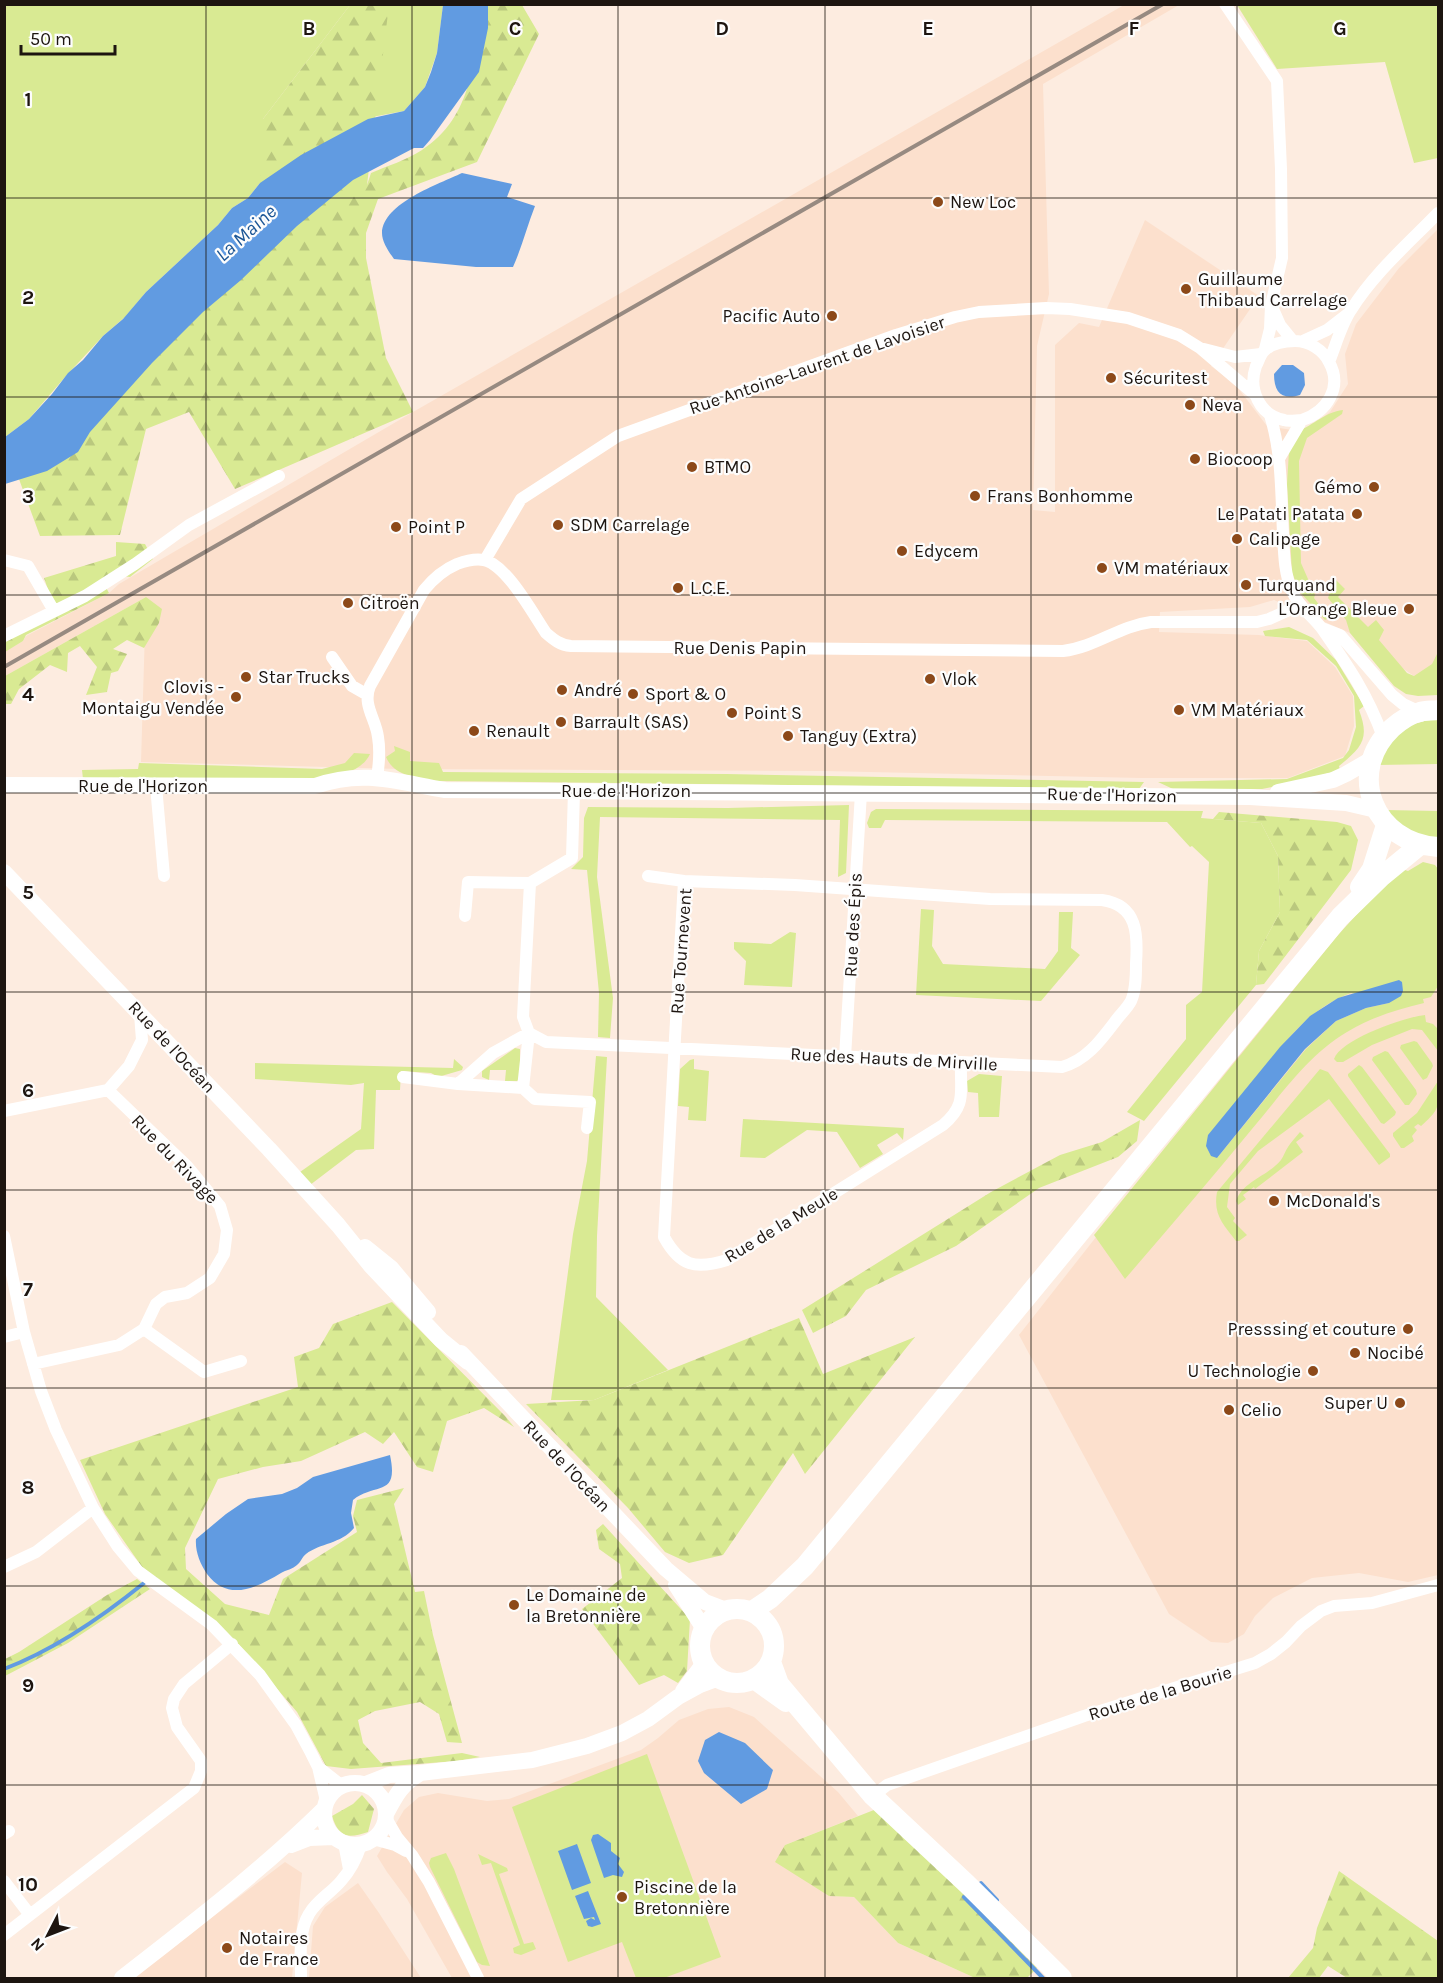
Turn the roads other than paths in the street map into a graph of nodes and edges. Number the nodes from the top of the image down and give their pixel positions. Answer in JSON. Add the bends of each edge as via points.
{"nodes":[{"id":1,"x":1225,"y":4,"type":"edge"},
{"id":2,"x":1438,"y":213,"type":"edge"},
{"id":3,"x":1271,"y":305,"type":"junction"},
{"id":4,"x":1350,"y":312,"type":"junction"},
{"id":5,"x":1298,"y":341,"type":"junction"},
{"id":6,"x":1200,"y":348,"type":"junction"},
{"id":7,"x":1263,"y":352,"type":"junction"},
{"id":8,"x":1329,"y":362,"type":"junction"},
{"id":9,"x":1254,"y":394,"type":"junction"},
{"id":10,"x":1270,"y":415,"type":"junction"},
{"id":11,"x":1302,"y":420,"type":"junction"},
{"id":12,"x":1280,"y":457,"type":"junction"},
{"id":13,"x":279,"y":476,"type":"dead end"},
{"id":14,"x":4,"y":560,"type":"edge"},
{"id":15,"x":485,"y":560,"type":"junction"},
{"id":16,"x":1299,"y":605,"type":"junction"},
{"id":17,"x":54,"y":611,"type":"junction"},
{"id":18,"x":1321,"y":627,"type":"junction"},
{"id":19,"x":4,"y":636,"type":"edge"},
{"id":20,"x":332,"y":657,"type":"dead end"},
{"id":21,"x":366,"y":694,"type":"junction"},
{"id":22,"x":1429,"y":711,"type":"edge"},
{"id":23,"x":1383,"y":737,"type":"junction"},
{"id":24,"x":1372,"y":759,"type":"junction"},
{"id":25,"x":377,"y":777,"type":"junction"},
{"id":26,"x":4,"y":785,"type":"edge"},
{"id":27,"x":156,"y":786,"type":"junction"},
{"id":28,"x":574,"y":790,"type":"junction"},
{"id":29,"x":861,"y":793,"type":"junction"},
{"id":30,"x":1251,"y":797,"type":"junction"},
{"id":31,"x":1381,"y":817,"type":"junction"},
{"id":32,"x":1429,"y":846,"type":"edge"},
{"id":33,"x":4,"y":872,"type":"edge"},
{"id":34,"x":164,"y":876,"type":"dead end"},
{"id":35,"x":648,"y":876,"type":"dead end"},
{"id":36,"x":684,"y":881,"type":"junction"},
{"id":37,"x":530,"y":883,"type":"junction"},
{"id":38,"x":855,"y":890,"type":"junction"},
{"id":39,"x":465,"y":916,"type":"dead end"},
{"id":40,"x":1340,"y":917,"type":"junction"},
{"id":41,"x":140,"y":1014,"type":"junction"},
{"id":42,"x":529,"y":1033,"type":"junction"},
{"id":43,"x":675,"y":1047,"type":"junction"},
{"id":44,"x":845,"y":1057,"type":"junction"},
{"id":45,"x":961,"y":1064,"type":"junction"},
{"id":46,"x":403,"y":1077,"type":"dead end"},
{"id":47,"x":458,"y":1084,"type":"junction"},
{"id":48,"x":523,"y":1088,"type":"junction"},
{"id":49,"x":108,"y":1090,"type":"junction"},
{"id":50,"x":4,"y":1111,"type":"edge"},
{"id":51,"x":587,"y":1128,"type":"dead end"},
{"id":52,"x":5,"y":1238,"type":"edge"},
{"id":53,"x":144,"y":1329,"type":"junction"},
{"id":54,"x":24,"y":1332,"type":"junction"},
{"id":55,"x":4,"y":1337,"type":"edge"},
{"id":56,"x":240,"y":1361,"type":"dead end"},
{"id":57,"x":33,"y":1364,"type":"junction"},
{"id":58,"x":93,"y":1508,"type":"junction"},
{"id":59,"x":805,"y":1566,"type":"junction"},
{"id":60,"x":4,"y":1567,"type":"edge"},
{"id":61,"x":666,"y":1569,"type":"junction"},
{"id":62,"x":1438,"y":1585,"type":"edge"},
{"id":63,"x":726,"y":1610,"type":"junction"},
{"id":64,"x":752,"y":1611,"type":"junction"},
{"id":65,"x":704,"y":1629,"type":"junction"},
{"id":66,"x":770,"y":1629,"type":"junction"},
{"id":67,"x":232,"y":1644,"type":"junction"},
{"id":68,"x":771,"y":1662,"type":"junction"},
{"id":69,"x":704,"y":1663,"type":"junction"},
{"id":70,"x":720,"y":1678,"type":"junction"},
{"id":71,"x":754,"y":1679,"type":"junction"},
{"id":72,"x":678,"y":1697,"type":"junction"},
{"id":73,"x":810,"y":1722,"type":"junction"},
{"id":74,"x":318,"y":1767,"type":"junction"},
{"id":75,"x":420,"y":1773,"type":"junction"},
{"id":76,"x":366,"y":1784,"type":"junction"},
{"id":77,"x":341,"y":1785,"type":"junction"},
{"id":78,"x":878,"y":1792,"type":"junction"},
{"id":79,"x":325,"y":1805,"type":"junction"},
{"id":80,"x":386,"y":1816,"type":"junction"},
{"id":81,"x":339,"y":1840,"type":"junction"},
{"id":82,"x":367,"y":1842,"type":"junction"},
{"id":83,"x":280,"y":1851,"type":"junction"},
{"id":84,"x":412,"y":1855,"type":"junction"},
{"id":85,"x":349,"y":1869,"type":"junction"},
{"id":86,"x":4,"y":1881,"type":"edge"},
{"id":87,"x":30,"y":1915,"type":"junction"},
{"id":88,"x":4,"y":1935,"type":"edge"},
{"id":89,"x":122,"y":1978,"type":"edge"},
{"id":90,"x":301,"y":1978,"type":"edge"},
{"id":91,"x":478,"y":1978,"type":"edge"},
{"id":92,"x":1062,"y":1978,"type":"edge"}],
"edges":[{"from":1,"to":3,"type":"street","via":[[1277,81],[1282,258]]},
{"from":2,"to":4,"type":"street","via":[[1389,263]]},
{"from":3,"to":5,"type":"street","via":[[1280,325]]},
{"from":3,"to":7,"type":"street","via":[[1270,329]]},
{"from":4,"to":5,"type":"street","via":[[1327,330]]},
{"from":4,"to":8,"type":"street"},
{"from":5,"to":7,"type":"street","via":[[1277,343]]},
{"from":5,"to":8,"type":"street","via":[[1319,349]]},
{"from":6,"to":7,"type":"street","name":"Rue Antoine-Laurent de Lavoisier","via":[[1235,357]]},
{"from":6,"to":9,"type":"street","name":"Rue Antoine-Laurent de Lavoisier"},
{"from":6,"to":15,"type":"street","name":"Rue Antoine-Laurent de Lavoisier","via":[[1156,326],[1099,313],[1046,308],[955,317],[618,436],[521,499]]},
{"from":7,"to":9,"type":"street","via":[[1252,378]]},
{"from":8,"to":11,"type":"street","via":[[1334,380],[1327,404],[1314,416]]},
{"from":9,"to":10,"type":"street"},
{"from":10,"to":11,"type":"street","via":[[1285,421]]},
{"from":10,"to":12,"type":"street"},
{"from":11,"to":12,"type":"street"},
{"from":12,"to":16,"type":"street","via":[[1285,566]]},
{"from":13,"to":17,"type":"street","via":[[189,525],[85,596]]},
{"from":14,"to":17,"type":"street","via":[[28,566]]},
{"from":15,"to":16,"type":"street","name":"Rue Denis Papin","via":[[505,575],[546,633],[554,641],[571,646],[1063,651],[1088,646],[1139,624],[1257,622]]},
{"from":15,"to":21,"type":"street","via":[[472,559],[450,567],[424,590]]},
{"from":16,"to":18,"type":"street"},
{"from":17,"to":19,"type":"street"},
{"from":18,"to":22,"type":"street","via":[[1340,635],[1403,704]]},
{"from":18,"to":23,"type":"street","via":[[1360,684]]},
{"from":20,"to":21,"type":"street","via":[[352,686]]},
{"from":21,"to":25,"type":"street","via":[[378,737]]},
{"from":22,"to":23,"type":"main road","via":[[1399,721]]},
{"from":23,"to":24,"type":"main road"},
{"from":24,"to":30,"type":"main road","via":[[1326,782]]},
{"from":24,"to":31,"type":"main road","via":[[1371,796]]},
{"from":25,"to":27,"type":"main road","name":"Rue de l'Horizon","via":[[348,778],[315,786]]},
{"from":25,"to":28,"type":"main road","name":"Rue de l'Horizon","via":[[445,790]]},
{"from":26,"to":27,"type":"main road","name":"Rue de l'Horizon"},
{"from":27,"to":34,"type":"street"},
{"from":28,"to":29,"type":"main road","name":"Rue de l'Horizon"},
{"from":28,"to":37,"type":"street","via":[[572,858]]},
{"from":29,"to":30,"type":"main road","name":"Rue de l'Horizon"},
{"from":29,"to":38,"type":"street","name":"Rue des Épis"},
{"from":30,"to":31,"type":"main road","via":[[1346,803]]},
{"from":31,"to":32,"type":"main road","via":[[1400,836]]},
{"from":31,"to":40,"type":"main road","via":[[1372,869]]},
{"from":32,"to":40,"type":"main road","via":[[1381,877]]},
{"from":33,"to":41,"type":"main road","name":"Rue de l'Océan"},
{"from":35,"to":36,"type":"street"},
{"from":36,"to":38,"type":"street","name":"Rue Tournevent"},
{"from":36,"to":43,"type":"street","name":"Rue Tournevent"},
{"from":37,"to":39,"type":"street","via":[[468,882]]},
{"from":37,"to":42,"type":"street","via":[[523,1017]]},
{"from":38,"to":44,"type":"street","name":"Rue des Épis"},
{"from":38,"to":45,"type":"street","name":"Rue des Hauts de Mirville","via":[[990,899],[1102,900],[1114,902],[1132,919],[1138,937],[1131,1001],[1085,1056],[1062,1067]]},
{"from":40,"to":59,"type":"main road"},
{"from":41,"to":49,"type":"street","via":[[142,1040],[129,1066]]},
{"from":41,"to":61,"type":"main road","name":"Rue de l'Océan","via":[[338,1226],[391,1268],[468,1362]]},
{"from":42,"to":43,"type":"street","name":"Rue des Hauts de Mirville","via":[[546,1042]]},
{"from":42,"to":47,"type":"street","via":[[493,1053]]},
{"from":42,"to":48,"type":"street"},
{"from":43,"to":44,"type":"street","name":"Rue des Hauts de Mirville"},
{"from":43,"to":45,"type":"street","name":"Rue de la Meule","via":[[664,1237],[684,1262],[698,1266],[727,1260],[943,1125],[960,1105]]},
{"from":44,"to":45,"type":"street","name":"Rue des Hauts de Mirville"},
{"from":46,"to":47,"type":"street"},
{"from":47,"to":48,"type":"street"},
{"from":48,"to":51,"type":"street","via":[[534,1099],[590,1102]]},
{"from":49,"to":50,"type":"street"},
{"from":49,"to":53,"type":"street","name":"Rue du Rivage","via":[[187,1166],[220,1206],[227,1230],[225,1254],[210,1278],[187,1293],[165,1297],[156,1304]]},
{"from":52,"to":54,"type":"street"},
{"from":53,"to":56,"type":"street","via":[[204,1372]]},
{"from":53,"to":57,"type":"street","via":[[119,1345]]},
{"from":54,"to":55,"type":"street"},
{"from":54,"to":57,"type":"street"},
{"from":57,"to":58,"type":"street","via":[[56,1430]]},
{"from":58,"to":60,"type":"street","via":[[36,1552]]},
{"from":58,"to":67,"type":"street","via":[[138,1571]]},
{"from":59,"to":64,"type":"main road"},
{"from":59,"to":66,"type":"main road"},
{"from":61,"to":63,"type":"main road","name":"Rue de l'Océan","via":[[705,1602]]},
{"from":61,"to":65,"type":"main road","name":"Rue de l'Océan"},
{"from":62,"to":78,"type":"street","name":"Route de la Bourie","via":[[1372,1602],[1334,1606],[1321,1611],[1255,1664],[1020,1738]]},
{"from":63,"to":64,"type":"main road"},
{"from":63,"to":65,"type":"main road"},
{"from":64,"to":66,"type":"main road"},
{"from":65,"to":69,"type":"main road","via":[[700,1640]]},
{"from":66,"to":68,"type":"main road","via":[[774,1640]]},
{"from":67,"to":74,"type":"street","via":[[276,1696]]},
{"from":67,"to":87,"type":"street","via":[[184,1684],[174,1699],[177,1727],[201,1761],[194,1788]]},
{"from":68,"to":71,"type":"main road"},
{"from":68,"to":73,"type":"main road","via":[[779,1684]]},
{"from":69,"to":70,"type":"main road"},
{"from":69,"to":72,"type":"main road"},
{"from":70,"to":71,"type":"main road","via":[[743,1683]]},
{"from":70,"to":72,"type":"main road"},
{"from":71,"to":73,"type":"main road"},
{"from":72,"to":75,"type":"main road","via":[[648,1719],[587,1746],[532,1760]]},
{"from":73,"to":78,"type":"main road"},
{"from":74,"to":77,"type":"street"},
{"from":74,"to":79,"type":"street"},
{"from":75,"to":76,"type":"main road","via":[[389,1775]]},
{"from":75,"to":80,"type":"main road","via":[[398,1791]]},
{"from":76,"to":77,"type":"main road"},
{"from":76,"to":80,"type":"main road","via":[[381,1796]]},
{"from":77,"to":79,"type":"main road","via":[[328,1796]]},
{"from":78,"to":92,"type":"main road"},
{"from":79,"to":81,"type":"main road","via":[[325,1822]]},
{"from":79,"to":83,"type":"main road"},
{"from":80,"to":82,"type":"main road","via":[[382,1829]]},
{"from":80,"to":84,"type":"street"},
{"from":81,"to":82,"type":"main road"},
{"from":81,"to":83,"type":"main road","via":[[309,1838]]},
{"from":81,"to":85,"type":"street"},
{"from":82,"to":84,"type":"street","via":[[395,1845]]},
{"from":82,"to":85,"type":"street"},
{"from":83,"to":89,"type":"main road"},
{"from":84,"to":91,"type":"street"},
{"from":85,"to":90,"type":"street","via":[[306,1918]]},
{"from":86,"to":87,"type":"street"},
{"from":87,"to":88,"type":"street"}]}
